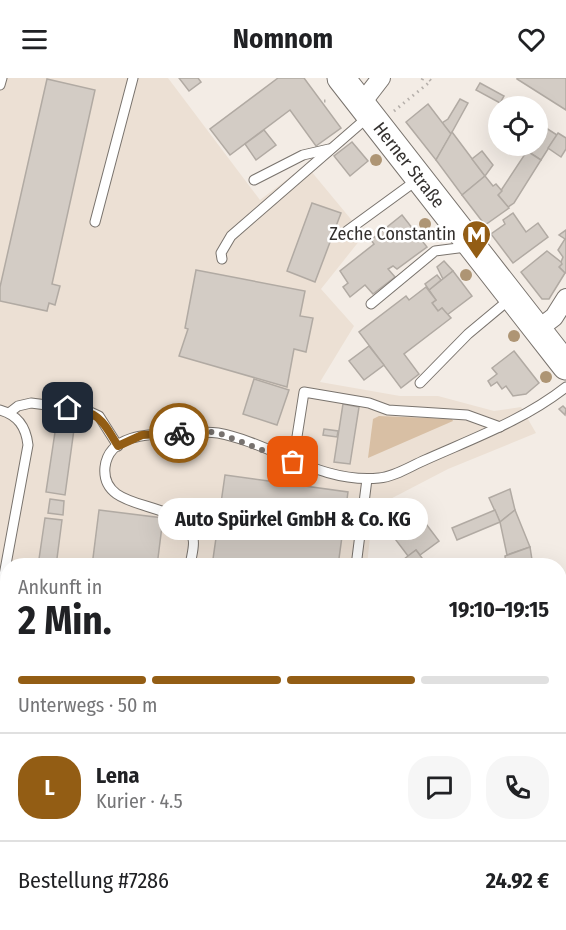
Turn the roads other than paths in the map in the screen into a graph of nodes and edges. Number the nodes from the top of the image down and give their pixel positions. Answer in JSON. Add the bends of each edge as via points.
{"nodes":[{"id":1,"x":2,"y":78,"type":"edge"},
{"id":2,"x":133,"y":78,"type":"edge"},
{"id":3,"x":381,"y":78,"type":"edge"},
{"id":4,"x":0,"y":85,"type":"edge"},
{"id":5,"x":335,"y":89,"type":"edge"},
{"id":6,"x":374,"y":111,"type":"junction"},
{"id":7,"x":329,"y":149,"type":"junction"},
{"id":8,"x":419,"y":178,"type":"junction"},
{"id":9,"x":254,"y":180,"type":"dead end"},
{"id":10,"x":95,"y":222,"type":"dead end"},
{"id":11,"x":347,"y":231,"type":"dead end"},
{"id":12,"x":472,"y":247,"type":"junction"},
{"id":13,"x":222,"y":259,"type":"dead end"},
{"id":14,"x":512,"y":298,"type":"junction"},
{"id":15,"x":566,"y":298,"type":"edge"},
{"id":16,"x":371,"y":304,"type":"dead end"},
{"id":17,"x":537,"y":330,"type":"junction"},
{"id":18,"x":564,"y":359,"type":"edge"},
{"id":19,"x":420,"y":382,"type":"dead end"},
{"id":20,"x":566,"y":387,"type":"edge"},
{"id":21,"x":5,"y":412,"type":"edge"},
{"id":22,"x":500,"y":427,"type":"junction"},
{"id":23,"x":118,"y":446,"type":"junction"},
{"id":24,"x":293,"y":462,"type":"junction"},
{"id":25,"x":367,"y":479,"type":"junction"},
{"id":26,"x":7,"y":558,"type":"edge"},
{"id":27,"x":191,"y":558,"type":"edge"},
{"id":28,"x":357,"y":558,"type":"edge"}],
"edges":[{"from":1,"to":4,"type":"lane"},
{"from":2,"to":10,"type":"lane"},
{"from":3,"to":6,"type":"street"},
{"from":5,"to":6,"type":"main road","name":"Herner Straße"},
{"from":6,"to":7,"type":"lane"},
{"from":6,"to":8,"type":"main road","name":"Herner Straße"},
{"from":7,"to":9,"type":"lane","via":[[303,154]]},
{"from":7,"to":13,"type":"lane","via":[[231,236],[221,253]]},
{"from":8,"to":11,"type":"lane"},
{"from":8,"to":12,"type":"main road","name":"Herner Straße"},
{"from":12,"to":14,"type":"main road","name":"Herner Straße"},
{"from":12,"to":16,"type":"lane","via":[[435,251]]},
{"from":14,"to":17,"type":"main road","name":"Herner Straße"},
{"from":14,"to":19,"type":"lane","via":[[468,334]]},
{"from":15,"to":17,"type":"street","via":[[554,317]]},
{"from":17,"to":18,"type":"main road","name":"Herner Straße"},
{"from":20,"to":22,"type":"lane","via":[[538,408]]},
{"from":21,"to":23,"type":"lane","via":[[31,403],[86,410],[99,416]]},
{"from":21,"to":26,"type":"lane","via":[[22,425],[28,445]]},
{"from":22,"to":24,"type":"lane","via":[[467,415],[388,410],[304,392]]},
{"from":22,"to":25,"type":"lane","via":[[382,478]]},
{"from":23,"to":24,"type":"lane","via":[[142,435],[216,432]]},
{"from":23,"to":27,"type":"lane","via":[[108,456],[106,480],[115,492],[130,501],[166,512],[188,527],[194,540]]},
{"from":24,"to":25,"type":"lane"},
{"from":25,"to":28,"type":"lane"}]}
